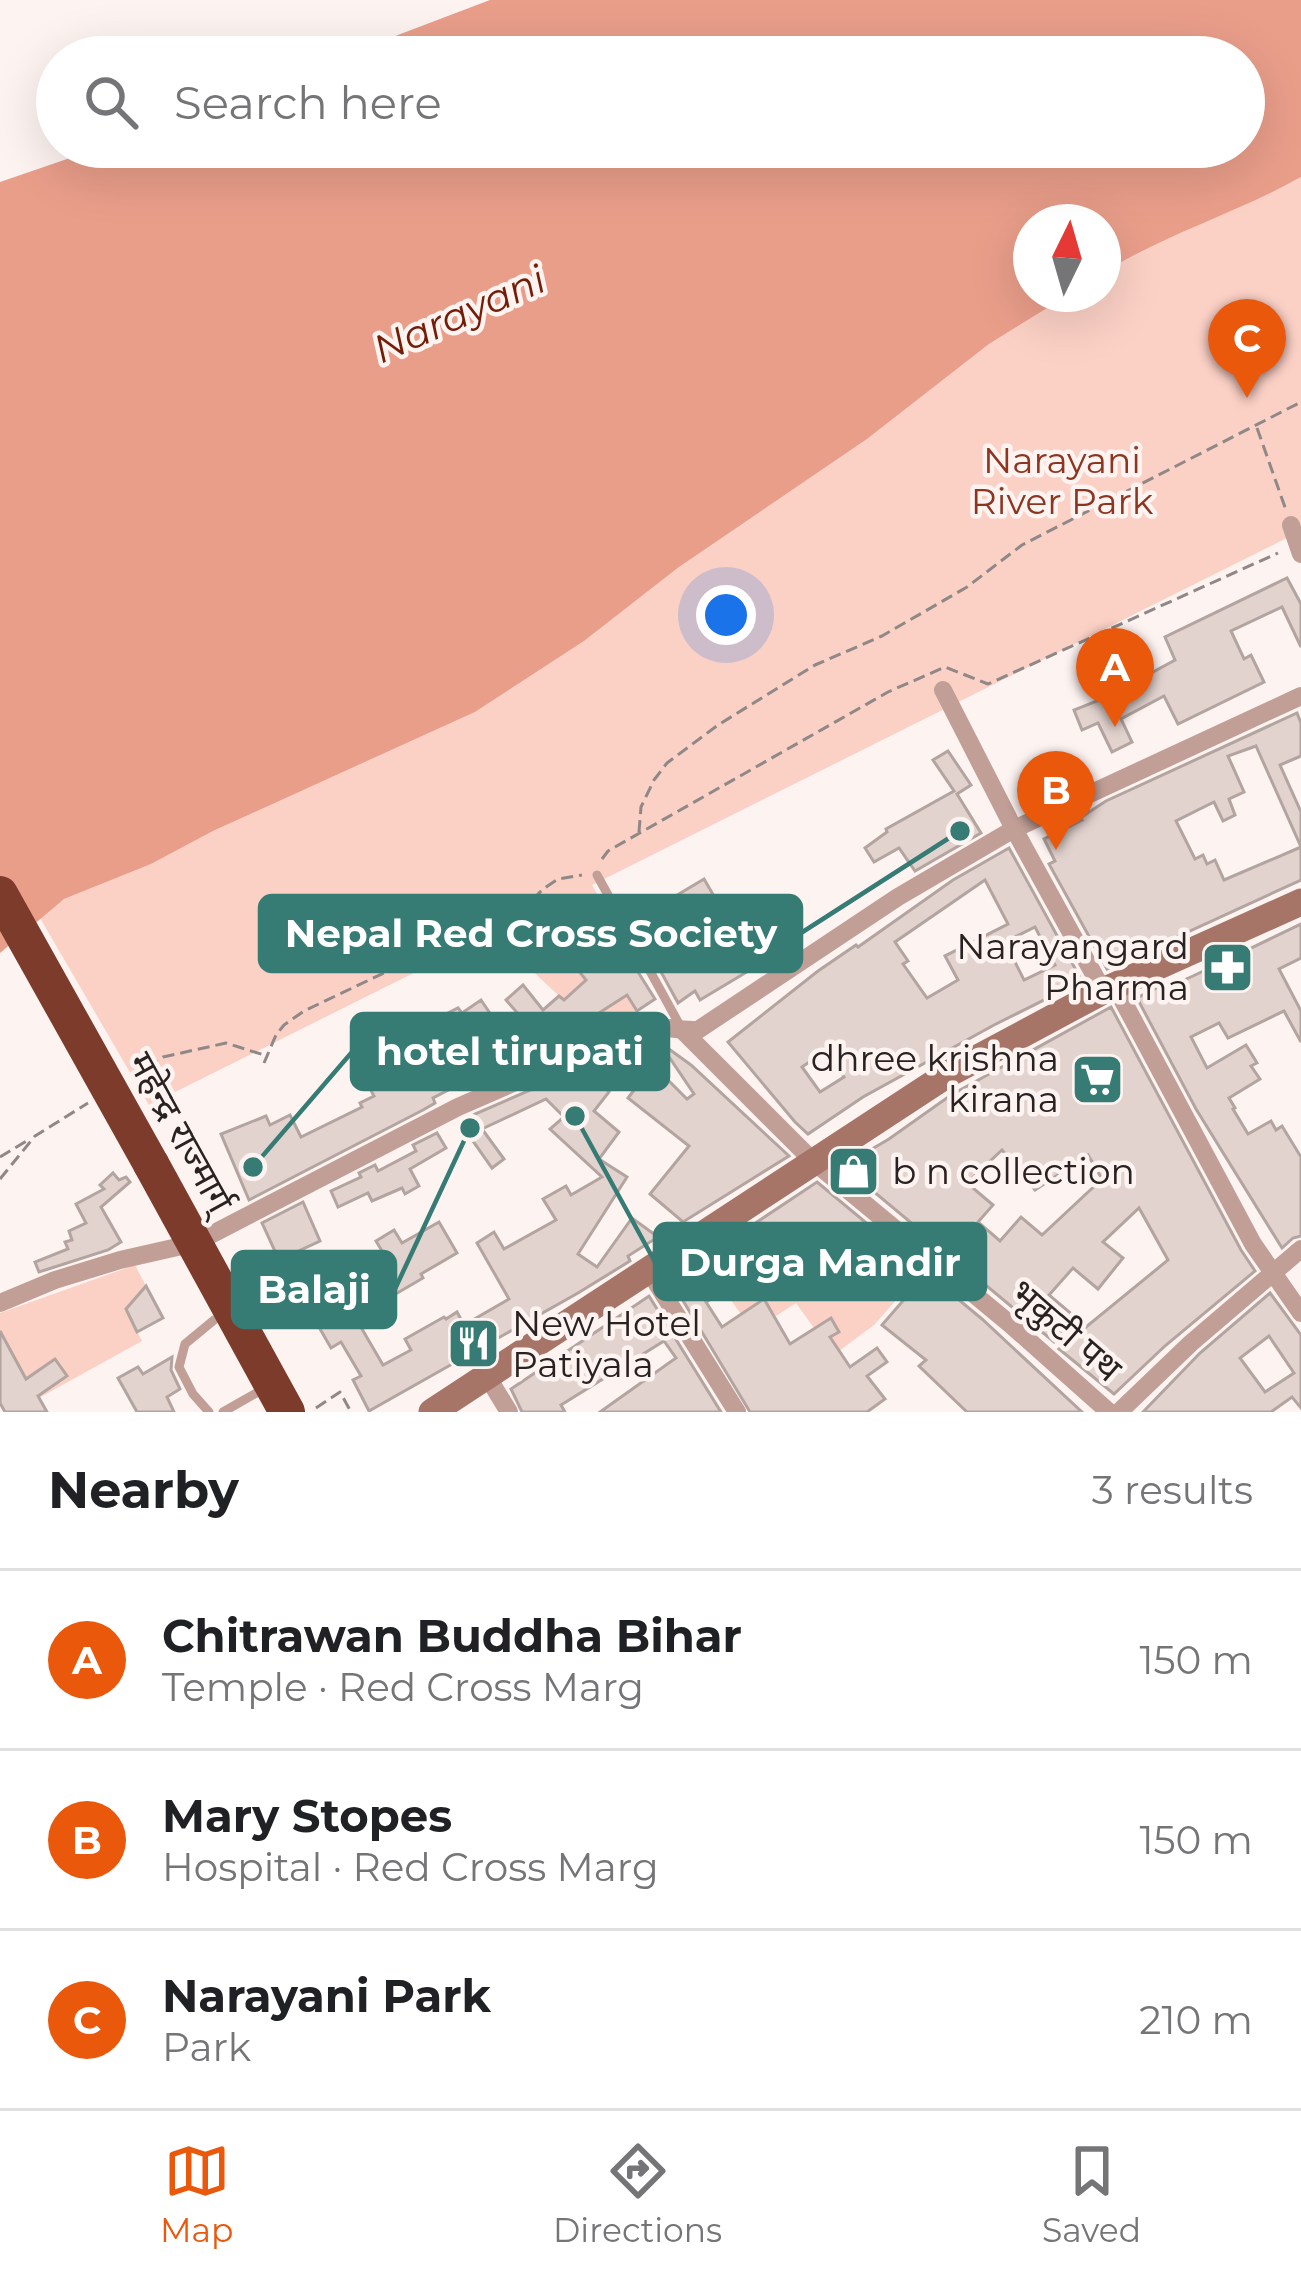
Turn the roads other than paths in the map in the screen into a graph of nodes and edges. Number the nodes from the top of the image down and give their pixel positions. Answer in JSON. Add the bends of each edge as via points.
{"nodes":[{"id":1,"x":943,"y":690,"type":"dead end"},
{"id":2,"x":1301,"y":696,"type":"edge"},
{"id":3,"x":1014,"y":829,"type":"junction"},
{"id":4,"x":596,"y":875,"type":"road end"},
{"id":5,"x":0,"y":894,"type":"edge"},
{"id":6,"x":1301,"y":902,"type":"edge"},
{"id":7,"x":1109,"y":988,"type":"junction"},
{"id":8,"x":683,"y":1031,"type":"junction"},
{"id":9,"x":813,"y":1160,"type":"junction"},
{"id":10,"x":195,"y":1243,"type":"junction"},
{"id":11,"x":1301,"y":1249,"type":"edge"},
{"id":12,"x":649,"y":1271,"type":"junction"},
{"id":13,"x":1274,"y":1273,"type":"junction"},
{"id":14,"x":0,"y":1303,"type":"edge"},
{"id":15,"x":1301,"y":1313,"type":"edge"},
{"id":16,"x":214,"y":1320,"type":"dead end"},
{"id":17,"x":487,"y":1376,"type":"junction"},
{"id":18,"x":280,"y":1398,"type":"edge"},
{"id":19,"x":209,"y":1412,"type":"edge"},
{"id":20,"x":223,"y":1412,"type":"edge"},
{"id":21,"x":432,"y":1412,"type":"edge"},
{"id":22,"x":509,"y":1412,"type":"edge"},
{"id":23,"x":737,"y":1412,"type":"edge"},
{"id":24,"x":1109,"y":1412,"type":"edge"},
{"id":25,"x":1119,"y":1412,"type":"edge"}],
"edges":[{"from":1,"to":3,"type":"street"},
{"from":2,"to":3,"type":"street"},
{"from":3,"to":7,"type":"street"},
{"from":3,"to":8,"type":"street","via":[[698,1030]]},
{"from":4,"to":8,"type":"lane"},
{"from":5,"to":10,"type":"highway","name":"महेन्द्र राज्मार्ग्","bridge":true},
{"from":6,"to":7,"type":"main road"},
{"from":7,"to":9,"type":"main road","via":[[948,1074]]},
{"from":7,"to":13,"type":"street"},
{"from":8,"to":9,"type":"street","name":"भृकुटी पथ"},
{"from":8,"to":10,"type":"street","via":[[644,1026],[523,1078]]},
{"from":9,"to":12,"type":"main road"},
{"from":9,"to":24,"type":"street","name":"भृकुटी पथ"},
{"from":10,"to":14,"type":"street"},
{"from":10,"to":18,"type":"highway","name":"महेन्द्र राज्मार्ग्"},
{"from":11,"to":13,"type":"street"},
{"from":12,"to":17,"type":"main road"},
{"from":12,"to":23,"type":"street"},
{"from":13,"to":15,"type":"street"},
{"from":13,"to":25,"type":"street"},
{"from":16,"to":19,"type":"lane","via":[[185,1345],[179,1367]]},
{"from":17,"to":21,"type":"main road"},
{"from":17,"to":22,"type":"street"},
{"from":18,"to":20,"type":"lane"}]}
